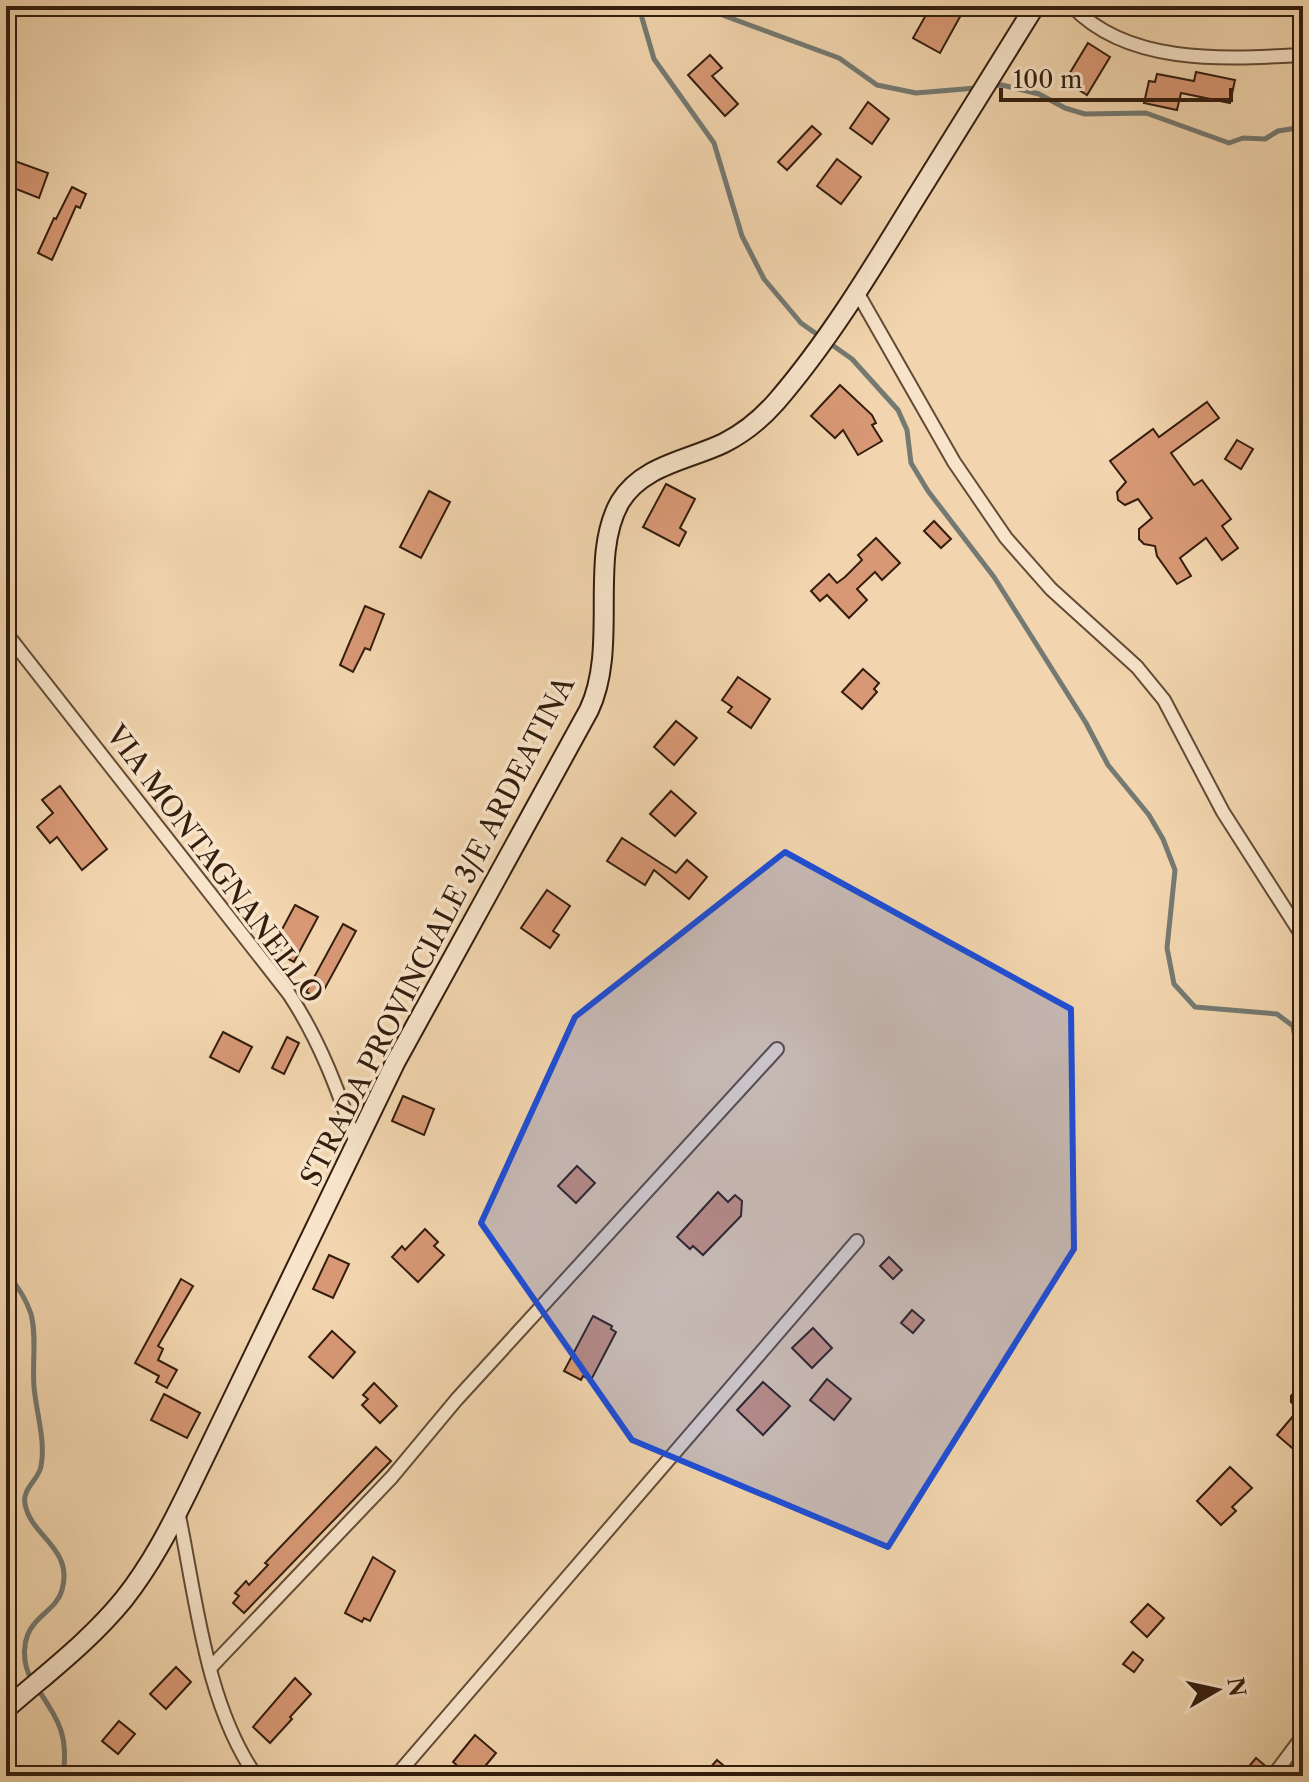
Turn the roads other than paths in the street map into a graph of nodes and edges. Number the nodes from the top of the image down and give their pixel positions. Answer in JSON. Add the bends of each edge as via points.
{"nodes":[{"id":1,"x":1035,"y":6,"type":"edge"},
{"id":2,"x":1072,"y":6,"type":"edge"},
{"id":3,"x":1303,"y":55,"type":"edge"},
{"id":4,"x":857,"y":292,"type":"junction"},
{"id":5,"x":6,"y":633,"type":"edge"},
{"id":6,"x":1303,"y":937,"type":"edge"},
{"id":7,"x":777,"y":1049,"type":"dead end"},
{"id":8,"x":356,"y":1143,"type":"junction"},
{"id":9,"x":857,"y":1241,"type":"dead end"},
{"id":10,"x":178,"y":1511,"type":"junction"},
{"id":11,"x":211,"y":1667,"type":"junction"},
{"id":12,"x":6,"y":1709,"type":"edge"},
{"id":13,"x":1303,"y":1736,"type":"edge"},
{"id":14,"x":256,"y":1776,"type":"edge"},
{"id":15,"x":396,"y":1776,"type":"edge"},
{"id":16,"x":1273,"y":1776,"type":"edge"}],
"edges":[{"from":1,"to":4,"type":"main road","name":"STRADA PROVINCIALE 3/E ARDEATINA"},
{"from":2,"to":3,"type":"street","via":[[1114,38],[1142,46],[1221,57]]},
{"from":4,"to":6,"type":"street","via":[[941,440],[1006,538],[1164,700],[1223,812]]},
{"from":4,"to":8,"type":"main road","name":"STRADA PROVINCIALE 3/E ARDEATINA","via":[[776,401],[751,425],[714,447],[649,473],[619,504],[608,540],[602,660],[592,704]]},
{"from":5,"to":8,"type":"street","name":"VIA MONTAGNANELLO","via":[[289,994],[323,1054]]},
{"from":7,"to":11,"type":"street","via":[[392,1477]]},
{"from":8,"to":10,"type":"main road","name":"STRADA PROVINCIALE 3/E ARDEATINA"},
{"from":9,"to":15,"type":"street"},
{"from":10,"to":11,"type":"street"},
{"from":10,"to":12,"type":"main road","name":"STRADA PROVINCIALE 3/E ARDEATINA","via":[[123,1599],[88,1638]]},
{"from":11,"to":14,"type":"street","via":[[227,1722]]},
{"from":13,"to":16,"type":"street"}]}
